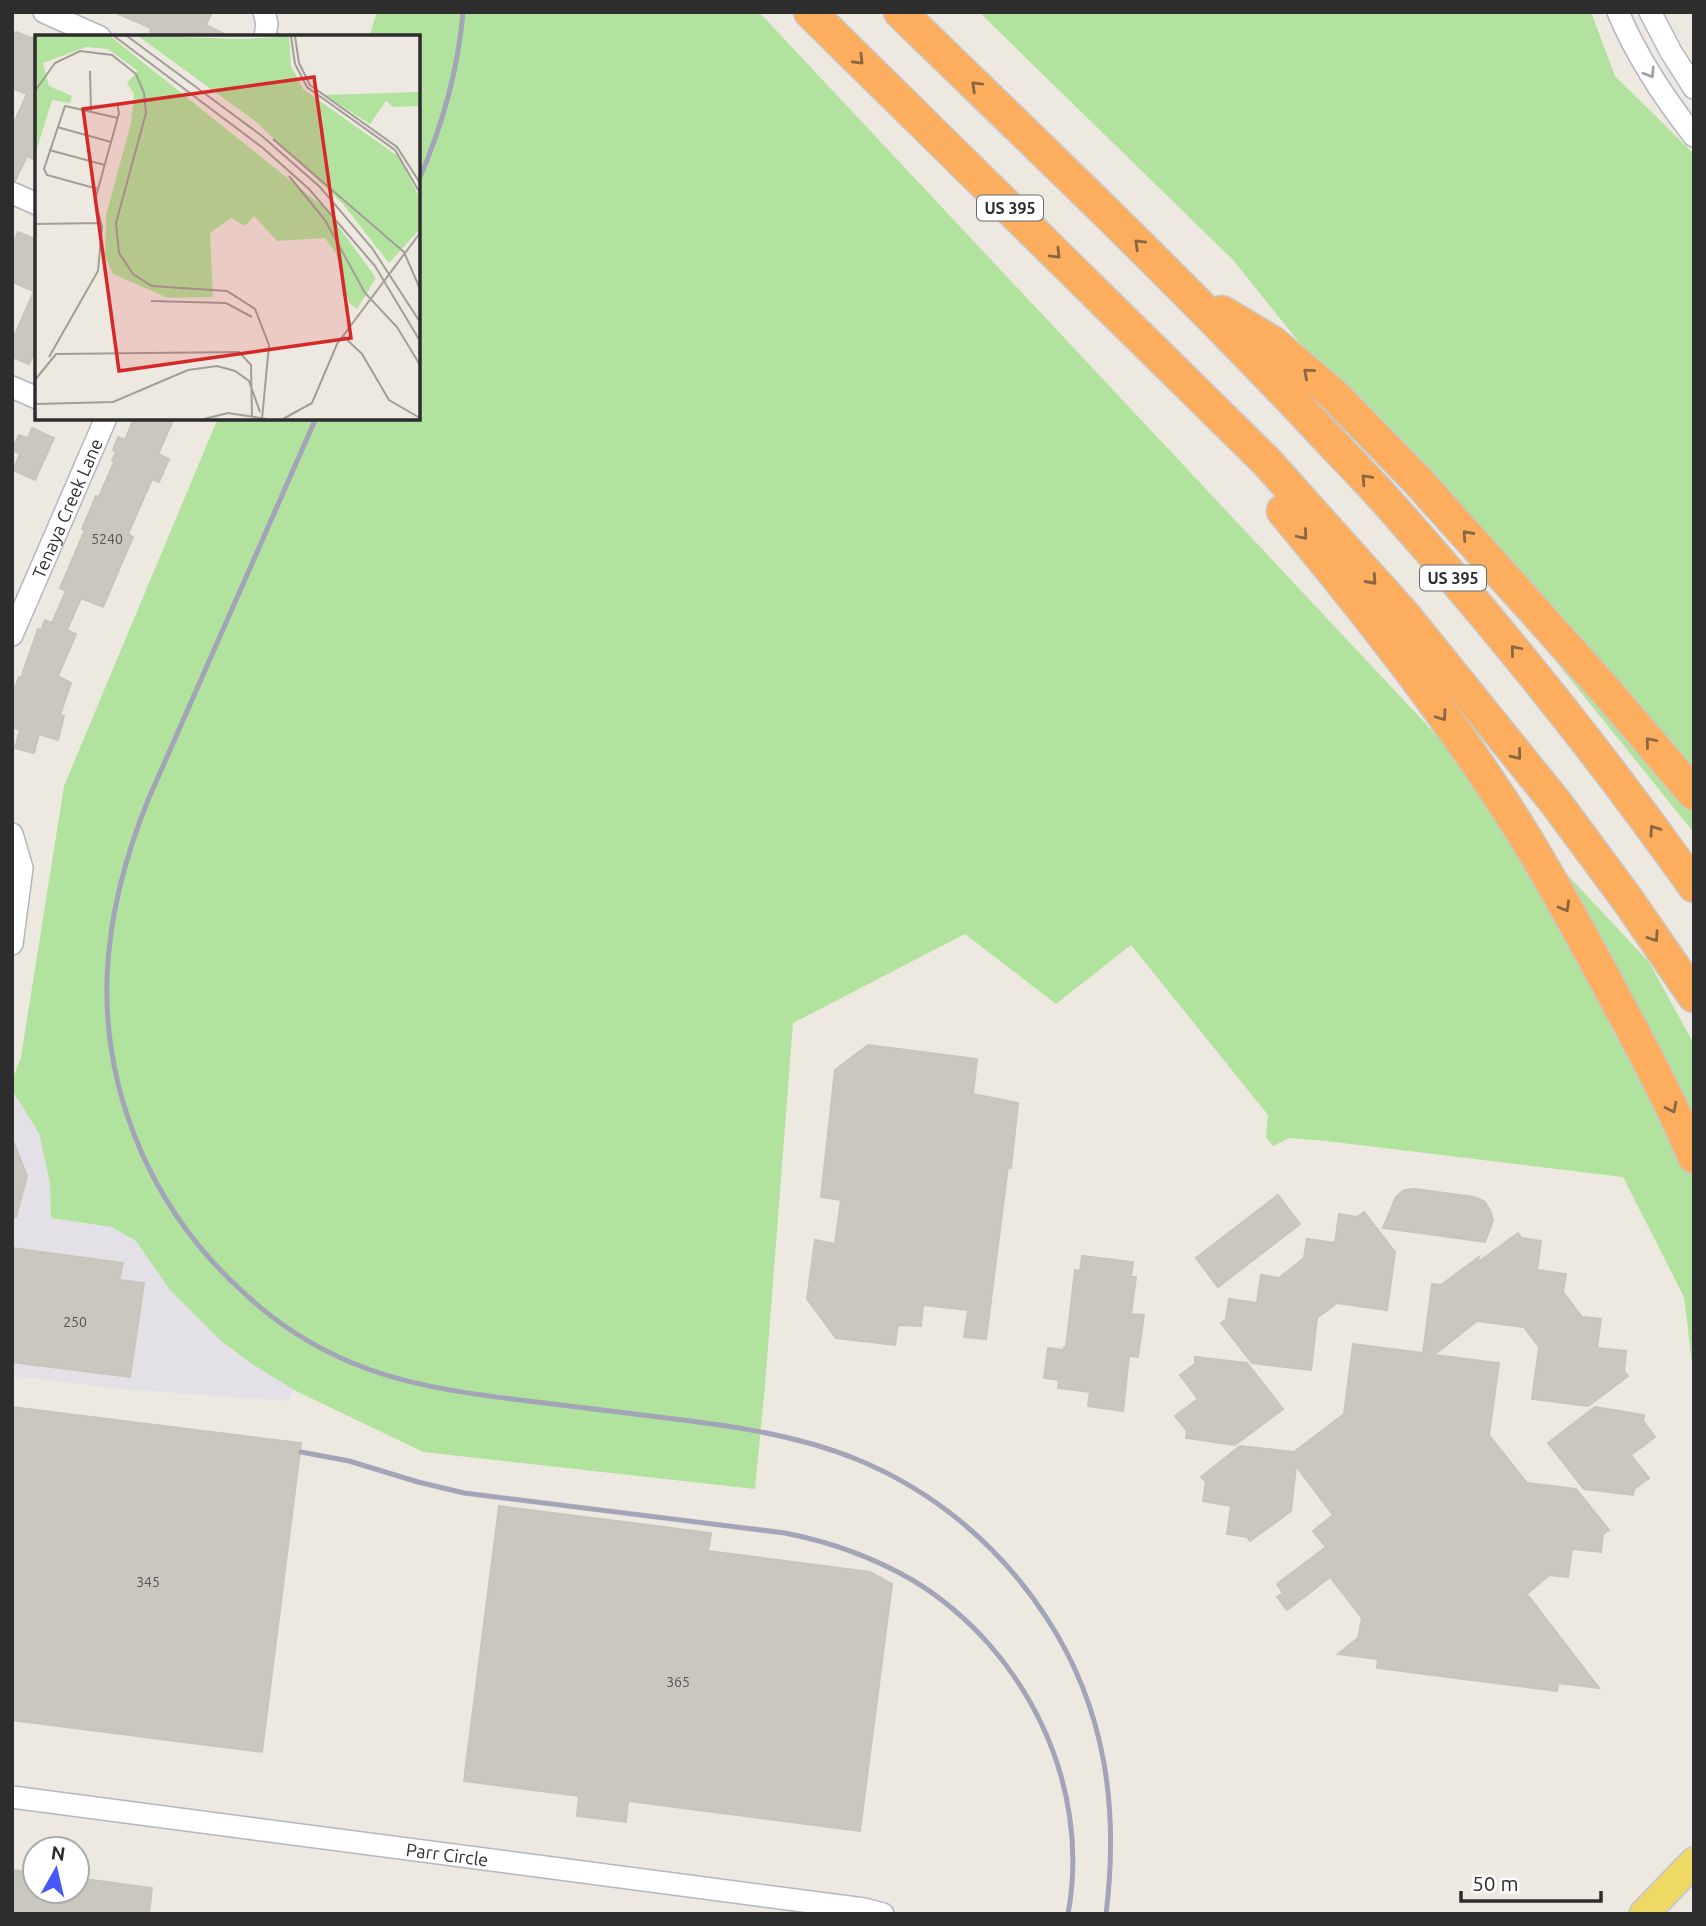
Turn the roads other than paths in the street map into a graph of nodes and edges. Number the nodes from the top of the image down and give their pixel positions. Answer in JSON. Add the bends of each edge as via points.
{"nodes":[{"id":1,"x":264,"y":12,"type":"edge"},
{"id":2,"x":810,"y":12,"type":"edge"},
{"id":3,"x":900,"y":12,"type":"edge"},
{"id":4,"x":1618,"y":12,"type":"edge"},
{"id":5,"x":1650,"y":12,"type":"edge"},
{"id":6,"x":53,"y":14,"type":"edge"},
{"id":7,"x":96,"y":35,"type":"edge"},
{"id":8,"x":265,"y":35,"type":"edge"},
{"id":9,"x":1694,"y":88,"type":"edge"},
{"id":10,"x":1694,"y":136,"type":"edge"},
{"id":11,"x":12,"y":193,"type":"edge"},
{"id":12,"x":35,"y":203,"type":"edge"},
{"id":13,"x":1188,"y":292,"type":"junction"},
{"id":14,"x":12,"y":387,"type":"edge"},
{"id":15,"x":35,"y":397,"type":"edge"},
{"id":16,"x":1209,"y":405,"type":"junction"},
{"id":17,"x":97,"y":421,"type":"edge"},
{"id":18,"x":21,"y":588,"type":"edge"},
{"id":19,"x":12,"y":635,"type":"edge"},
{"id":20,"x":1694,"y":794,"type":"edge"},
{"id":21,"x":13,"y":839,"type":"edge"},
{"id":22,"x":1694,"y":886,"type":"edge"},
{"id":23,"x":12,"y":944,"type":"edge"},
{"id":24,"x":1694,"y":996,"type":"edge"},
{"id":25,"x":1694,"y":1157,"type":"edge"},
{"id":26,"x":12,"y":1797,"type":"edge"},
{"id":27,"x":1694,"y":1862,"type":"edge"},
{"id":28,"x":1655,"y":1910,"type":"edge"},
{"id":29,"x":883,"y":1914,"type":"edge"}],
"edges":[{"from":1,"to":8,"type":"street"},
{"from":2,"to":16,"type":"highway","number":"US 395","one_way":true},
{"from":13,"to":3,"type":"highway","number":"US 395","one_way":true},
{"from":4,"to":10,"type":"street","one_way":true,"via":[[1646,67]]},
{"from":5,"to":9,"type":"street"},
{"from":6,"to":7,"type":"street"},
{"from":11,"to":12,"type":"street"},
{"from":20,"to":13,"type":"highway","one_way":true,"via":[[1418,481],[1335,396],[1272,342]]},
{"from":22,"to":13,"type":"highway","number":"US 395","one_way":true,"via":[[1637,805],[1515,650],[1397,512]]},
{"from":14,"to":15,"type":"street"},
{"from":16,"to":24,"type":"highway","number":"US 395","one_way":true,"via":[[1266,461],[1405,616],[1556,803]]},
{"from":16,"to":25,"type":"highway","one_way":true,"via":[[1237,456],[1416,680],[1521,830],[1641,1045]]},
{"from":17,"to":18,"type":"street","name":"Tenaya Creek Lane"},
{"from":18,"to":19,"type":"street","name":"Tenaya Creek Lane"},
{"from":21,"to":23,"type":"street","via":[[22,867]]},
{"from":26,"to":29,"type":"street","name":"Parr Circle"},
{"from":27,"to":28,"type":"main road"}]}
